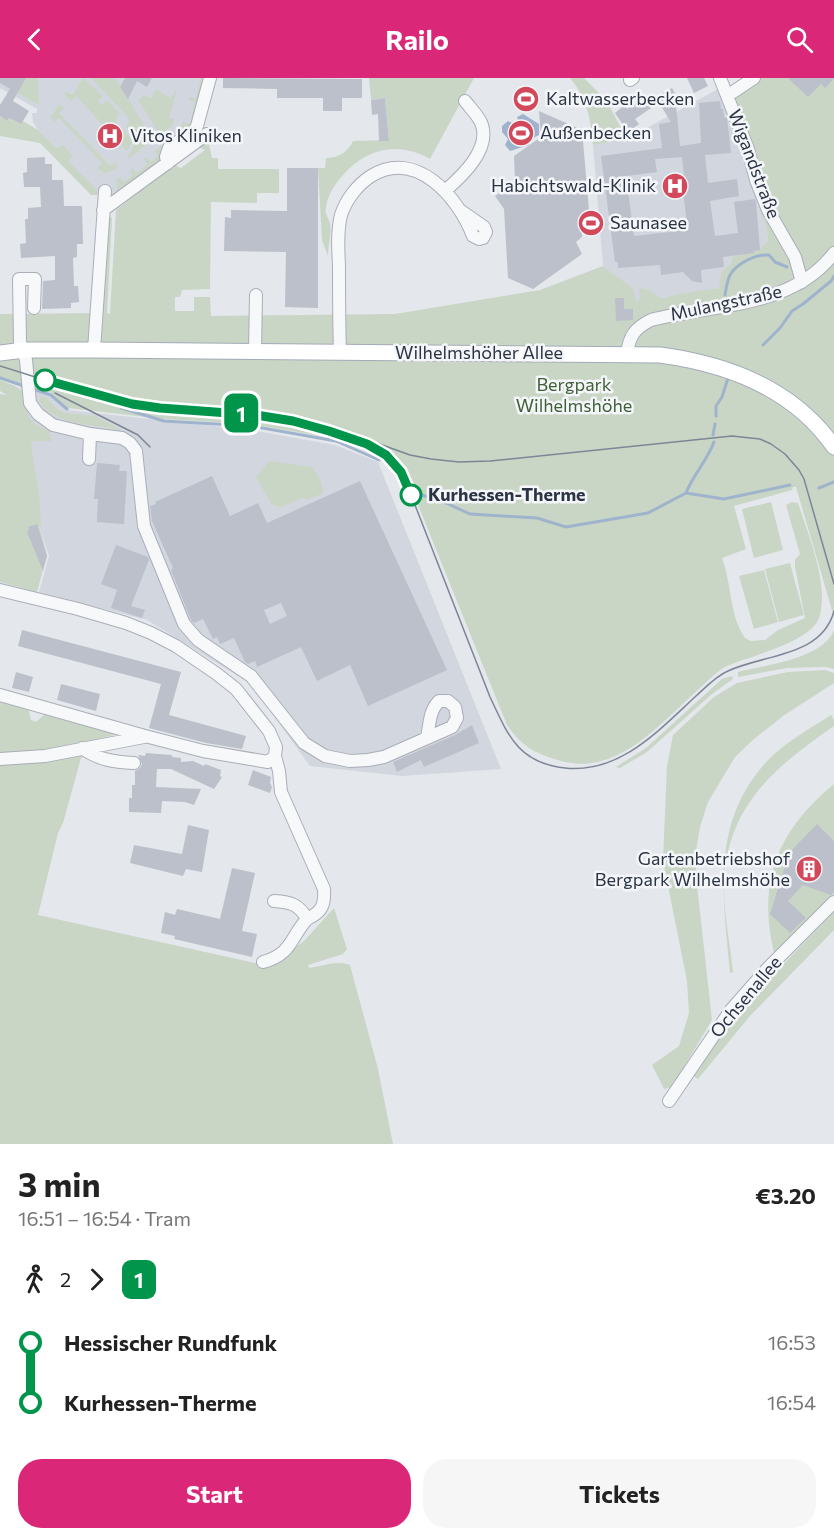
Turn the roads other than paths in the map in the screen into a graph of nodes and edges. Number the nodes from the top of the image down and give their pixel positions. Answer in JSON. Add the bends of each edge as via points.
{"nodes":[{"id":1,"x":210,"y":78,"type":"edge"},
{"id":2,"x":720,"y":78,"type":"edge"},
{"id":3,"x":754,"y":78,"type":"edge"},
{"id":4,"x":727,"y":96,"type":"junction"},
{"id":5,"x":465,"y":101,"type":"dead end"},
{"id":6,"x":207,"y":134,"type":"dead end"},
{"id":7,"x":168,"y":163,"type":"junction"},
{"id":8,"x":446,"y":190,"type":"junction"},
{"id":9,"x":105,"y":191,"type":"dead end"},
{"id":10,"x":103,"y":210,"type":"junction"},
{"id":11,"x":461,"y":211,"type":"dead end"},
{"id":12,"x":834,"y":254,"type":"edge"},
{"id":13,"x":802,"y":282,"type":"junction"},
{"id":14,"x":256,"y":295,"type":"dead end"},
{"id":15,"x":34,"y":308,"type":"dead end"},
{"id":16,"x":0,"y":347,"type":"edge"},
{"id":17,"x":94,"y":350,"type":"junction"},
{"id":18,"x":24,"y":351,"type":"junction"},
{"id":19,"x":255,"y":351,"type":"junction"},
{"id":20,"x":340,"y":352,"type":"junction"},
{"id":21,"x":0,"y":353,"type":"edge"},
{"id":22,"x":627,"y":354,"type":"junction"},
{"id":23,"x":90,"y":434,"type":"junction"},
{"id":24,"x":834,"y":447,"type":"edge"},
{"id":25,"x":89,"y":459,"type":"dead end"},
{"id":26,"x":0,"y":590,"type":"edge"},
{"id":27,"x":0,"y":695,"type":"edge"},
{"id":28,"x":145,"y":736,"type":"junction"},
{"id":29,"x":427,"y":737,"type":"dead end"},
{"id":30,"x":82,"y":748,"type":"junction"},
{"id":31,"x":274,"y":756,"type":"junction"},
{"id":32,"x":0,"y":759,"type":"edge"},
{"id":33,"x":134,"y":763,"type":"dead end"},
{"id":34,"x":315,"y":866,"type":"junction"},
{"id":35,"x":303,"y":872,"type":"dead end"},
{"id":36,"x":274,"y":901,"type":"dead end"},
{"id":37,"x":834,"y":902,"type":"edge"},
{"id":38,"x":307,"y":919,"type":"junction"},
{"id":39,"x":263,"y":962,"type":"dead end"},
{"id":40,"x":669,"y":1101,"type":"dead end"}],
"edges":[{"from":1,"to":7,"type":"street","via":[[197,126],[169,148]]},
{"from":2,"to":4,"type":"street","name":"Wigandstraße"},
{"from":3,"to":4,"type":"street"},
{"from":4,"to":13,"type":"street","name":"Wigandstraße","via":[[768,210],[795,257]]},
{"from":5,"to":8,"type":"street","via":[[481,123],[483,142],[468,168]]},
{"from":6,"to":7,"type":"street"},
{"from":7,"to":10,"type":"street"},
{"from":8,"to":11,"type":"street"},
{"from":8,"to":20,"type":"street","via":[[416,172],[393,168],[364,180],[348,199],[338,238]]},
{"from":9,"to":10,"type":"street"},
{"from":10,"to":17,"type":"street"},
{"from":12,"to":13,"type":"street","name":"Mulangstraße"},
{"from":13,"to":22,"type":"street","name":"Mulangstraße","via":[[760,299],[651,320],[639,326],[629,340]]},
{"from":14,"to":19,"type":"street"},
{"from":15,"to":18,"type":"street","via":[[35,279],[19,279],[20,342]]},
{"from":16,"to":18,"type":"main road","name":"Wilhelmshöher Allee"},
{"from":17,"to":18,"type":"main road","name":"Wilhelmshöher Allee"},
{"from":17,"to":19,"type":"main road","name":"Wilhelmshöher Allee"},
{"from":18,"to":21,"type":"main road","name":"Wilhelmshöher Allee"},
{"from":18,"to":23,"type":"street","via":[[30,403],[38,414],[53,425]]},
{"from":19,"to":20,"type":"main road","name":"Wilhelmshöher Allee"},
{"from":20,"to":22,"type":"main road","name":"Wilhelmshöher Allee"},
{"from":22,"to":24,"type":"main road","name":"Wilhelmshöher Allee","via":[[682,358],[730,369],[778,394],[808,416]]},
{"from":23,"to":25,"type":"street"},
{"from":23,"to":29,"type":"street","via":[[122,438],[136,451],[144,526],[184,624],[198,640],[251,676],[304,743],[325,756],[350,761],[384,757]]},
{"from":26,"to":31,"type":"street","via":[[126,623],[176,646],[217,674],[249,704],[269,732],[276,747]]},
{"from":27,"to":28,"type":"street"},
{"from":28,"to":30,"type":"street"},
{"from":28,"to":31,"type":"street","via":[[258,762],[268,762]]},
{"from":30,"to":32,"type":"street","via":[[45,756]]},
{"from":30,"to":33,"type":"street","via":[[111,761]]},
{"from":31,"to":34,"type":"street","via":[[281,792]]},
{"from":34,"to":35,"type":"street"},
{"from":34,"to":38,"type":"street","via":[[325,902],[317,914]]},
{"from":36,"to":38,"type":"street","via":[[291,902]]},
{"from":37,"to":40,"type":"street","name":"Ochsenallee","via":[[732,1010]]},
{"from":38,"to":39,"type":"street","via":[[284,952]]}]}
